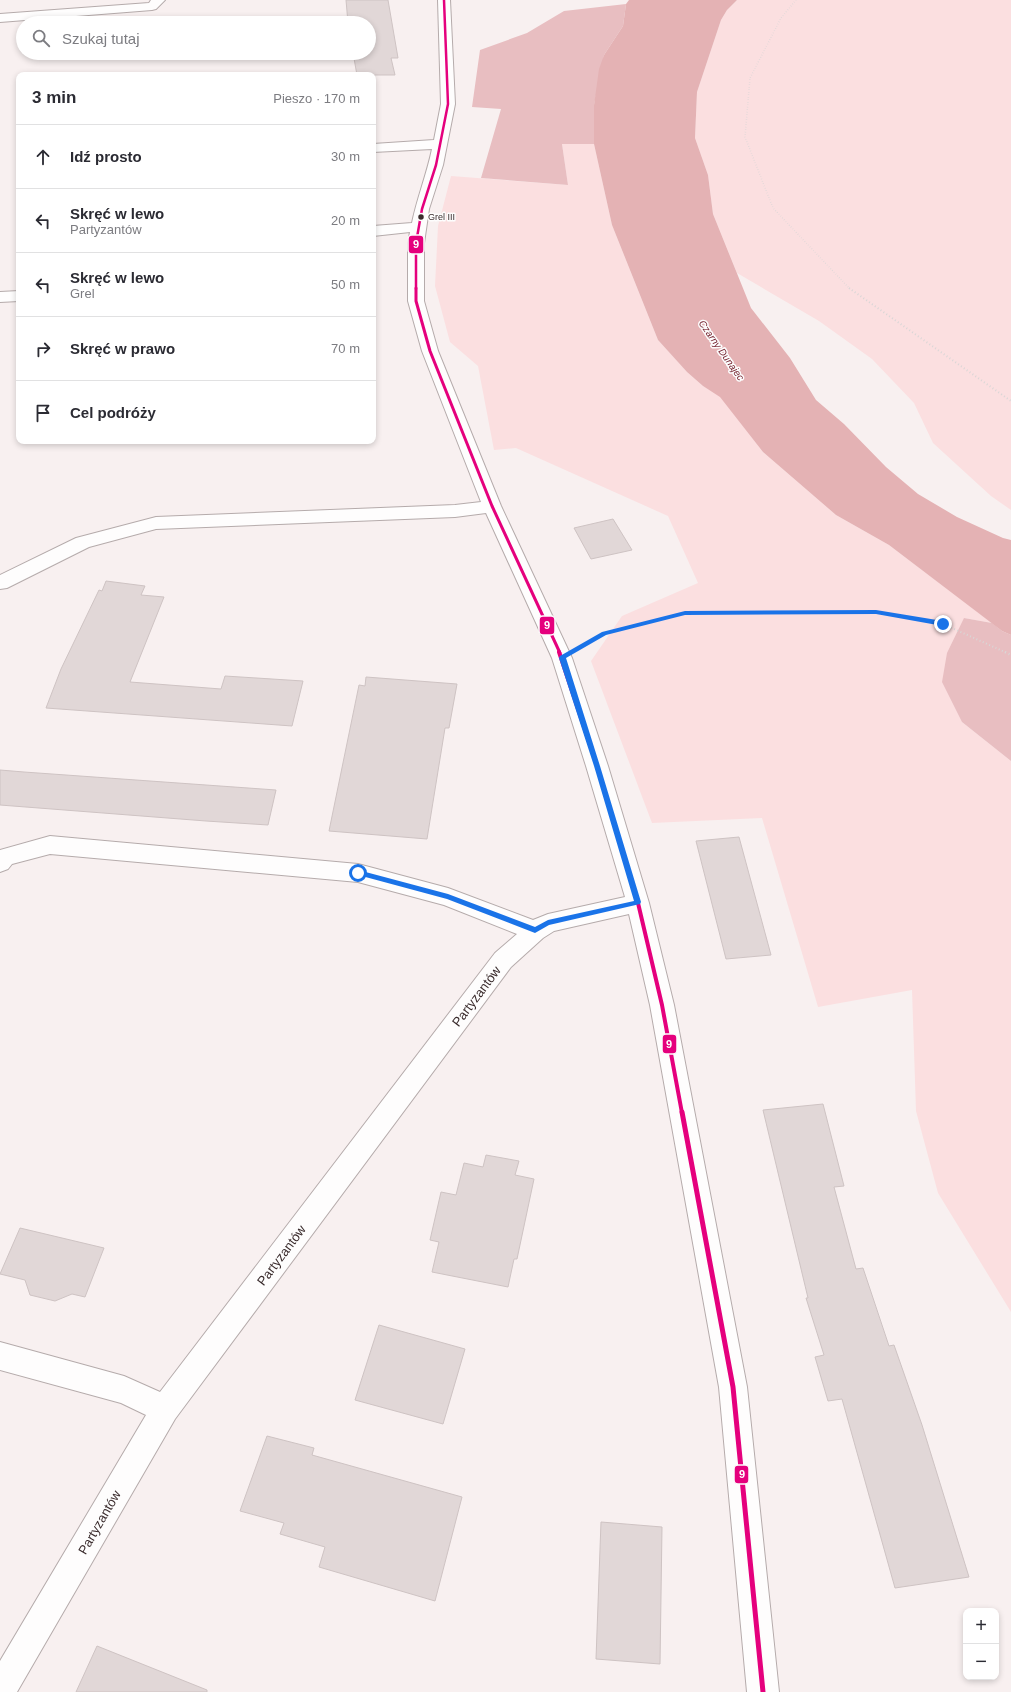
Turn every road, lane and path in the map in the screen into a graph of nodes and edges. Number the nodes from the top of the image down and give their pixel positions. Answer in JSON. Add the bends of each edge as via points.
{"nodes":[{"id":1,"x":105,"y":0,"type":"edge"},
{"id":2,"x":159,"y":0,"type":"edge"},
{"id":3,"x":444,"y":0,"type":"edge"},
{"id":4,"x":796,"y":0,"type":"edge"},
{"id":5,"x":0,"y":8,"type":"edge"},
{"id":6,"x":25,"y":16,"type":"edge"},
{"id":7,"x":16,"y":17,"type":"edge"},
{"id":8,"x":0,"y":18,"type":"edge"},
{"id":9,"x":440,"y":144,"type":"junction"},
{"id":10,"x":376,"y":148,"type":"edge"},
{"id":11,"x":376,"y":232,"type":"edge"},
{"id":12,"x":412,"y":238,"type":"junction"},
{"id":13,"x":16,"y":296,"type":"edge"},
{"id":14,"x":0,"y":297,"type":"edge"},
{"id":15,"x":1011,"y":402,"type":"edge"},
{"id":16,"x":492,"y":506,"type":"junction"},
{"id":17,"x":0,"y":583,"type":"edge"},
{"id":18,"x":1011,"y":655,"type":"edge"},
{"id":19,"x":562,"y":658,"type":"junction"},
{"id":20,"x":0,"y":863,"type":"edge"},
{"id":21,"x":638,"y":902,"type":"junction"},
{"id":22,"x":535,"y":931,"type":"junction"},
{"id":23,"x":0,"y":1356,"type":"edge"},
{"id":24,"x":165,"y":1409,"type":"junction"},
{"id":25,"x":0,"y":1691,"type":"edge"},
{"id":26,"x":764,"y":1692,"type":"edge"}],
"edges":[{"from":1,"to":5,"type":"street"},
{"from":2,"to":6,"type":"street","via":[[152,6]]},
{"from":3,"to":9,"type":"street","via":[[448,104]]},
{"from":4,"to":15,"type":"path","via":[[781,18],[750,78],[745,137],[773,208],[852,291]]},
{"from":7,"to":8,"type":"street"},
{"from":9,"to":10,"type":"street"},
{"from":9,"to":12,"type":"street","via":[[436,165]]},
{"from":11,"to":12,"type":"street"},
{"from":12,"to":16,"type":"street","via":[[416,301],[430,351]]},
{"from":13,"to":14,"type":"street"},
{"from":16,"to":17,"type":"street","via":[[455,511],[156,522],[83,542]]},
{"from":16,"to":19,"type":"street"},
{"from":18,"to":19,"type":"path","via":[[943,624],[876,612],[685,613],[604,634]]},
{"from":19,"to":21,"type":"street"},
{"from":20,"to":22,"type":"street","via":[[5,858],[50,845],[358,873],[448,897]]},
{"from":21,"to":22,"type":"street","name":"Partyzantów","via":[[548,923]]},
{"from":21,"to":26,"type":"street","via":[[662,1005],[733,1386]]},
{"from":22,"to":24,"type":"street","name":"Partyzantów","via":[[503,960]]},
{"from":23,"to":24,"type":"street","via":[[124,1390]]},
{"from":24,"to":25,"type":"street","name":"Partyzantów"}]}
